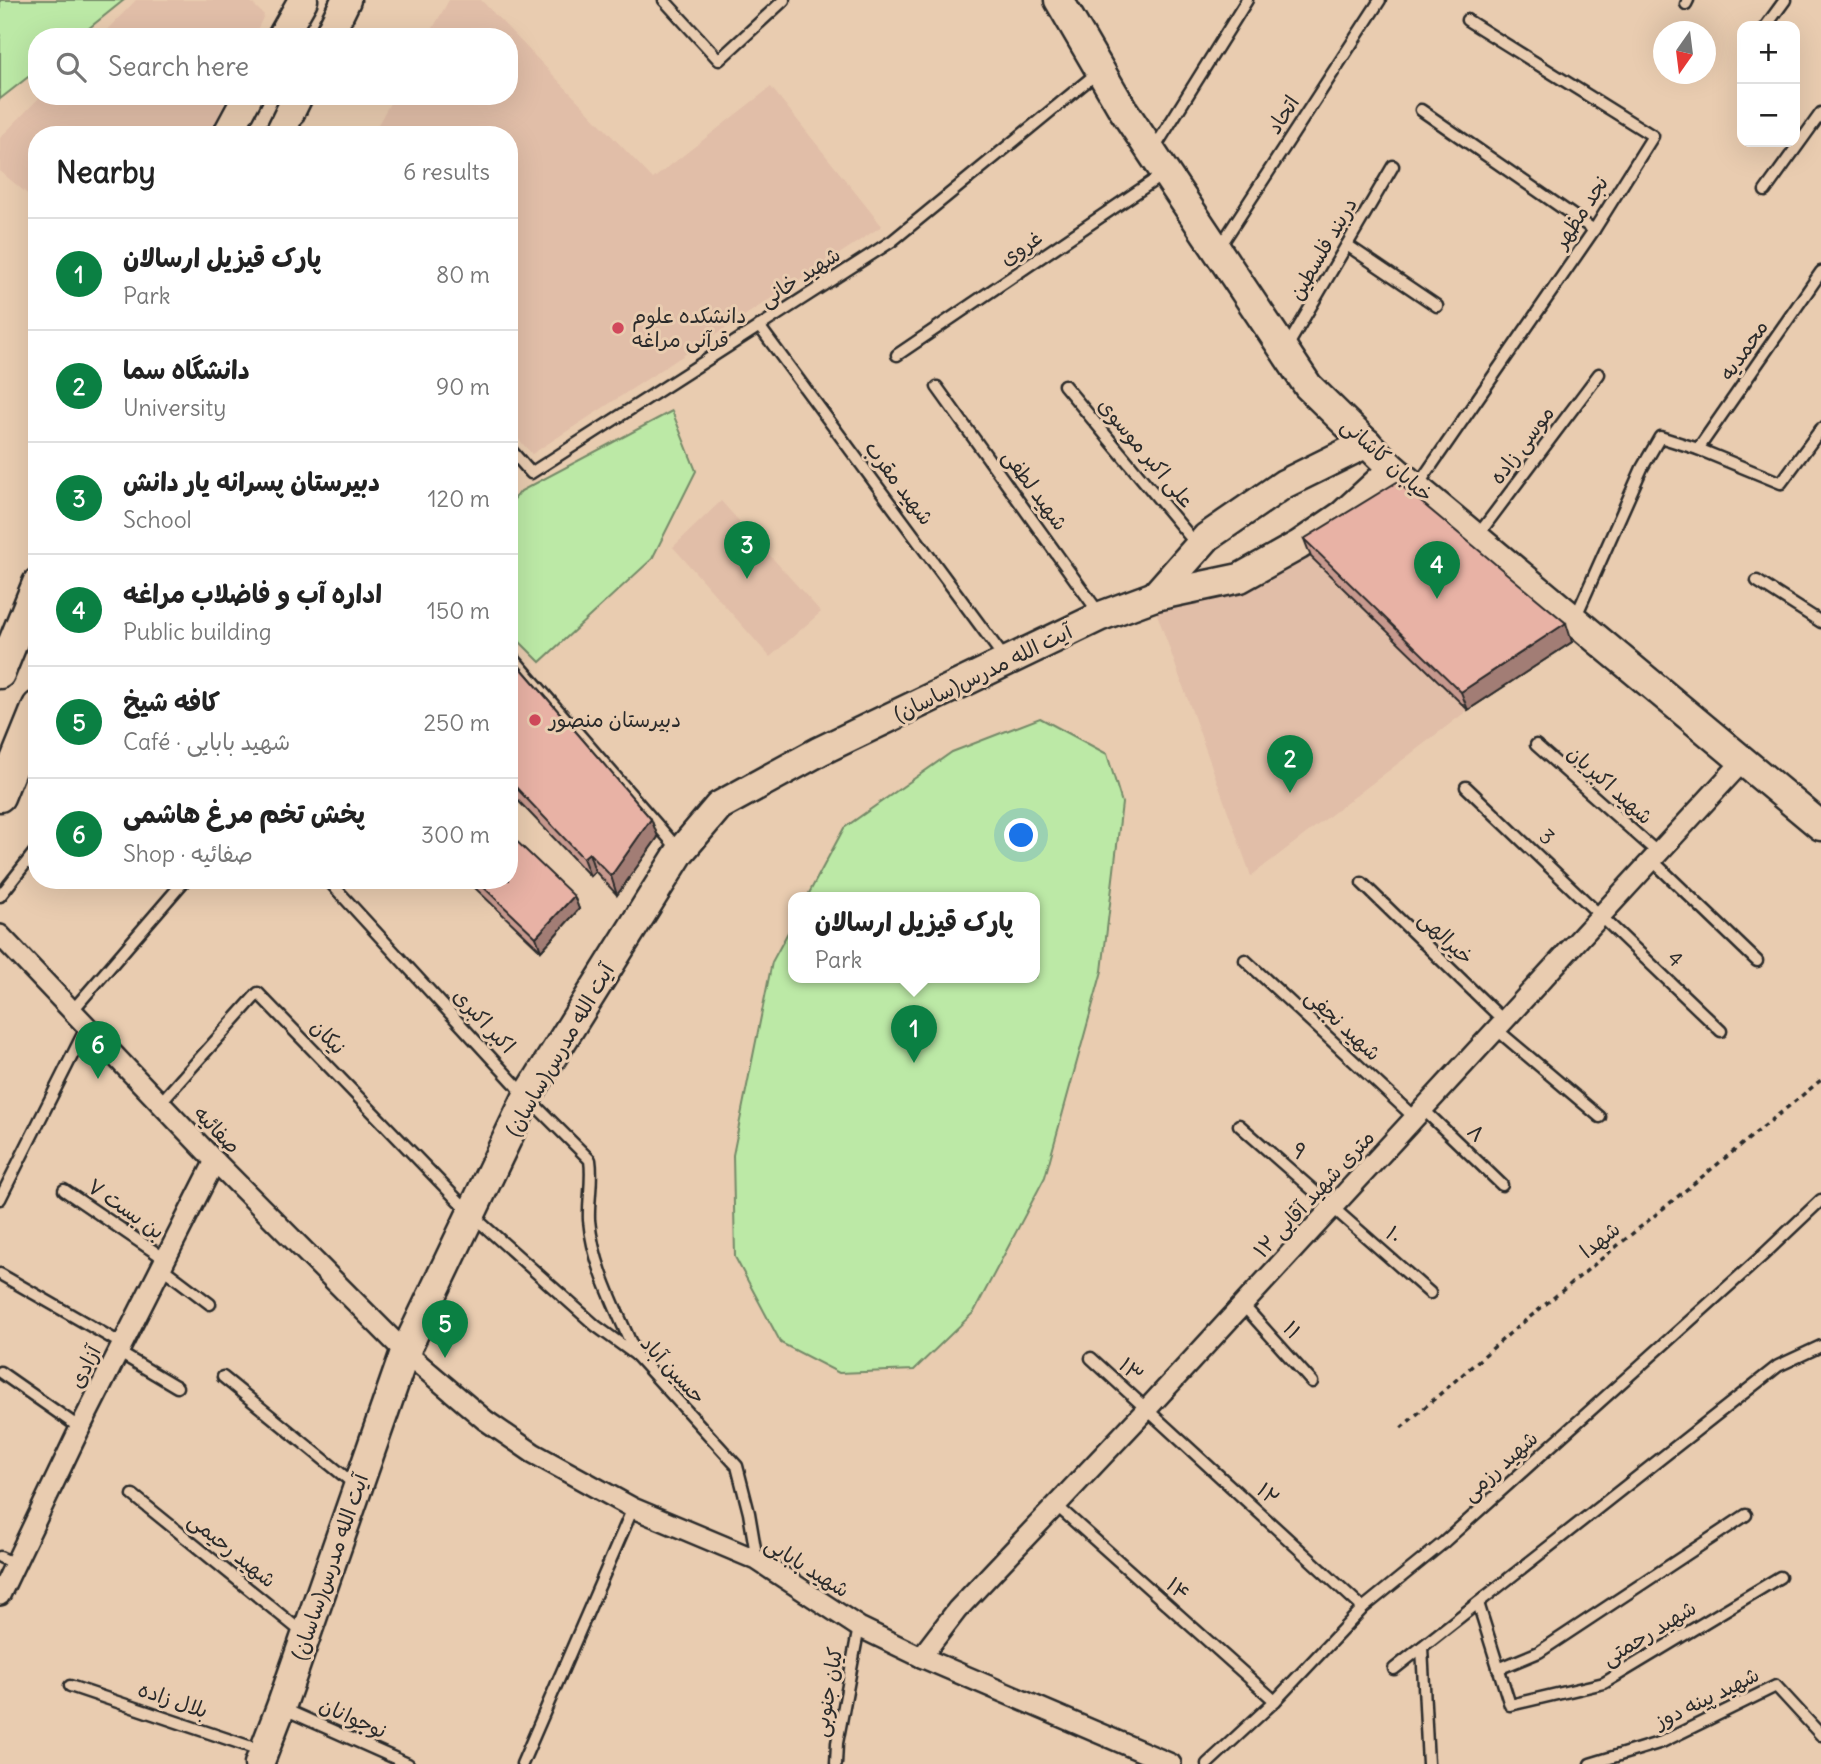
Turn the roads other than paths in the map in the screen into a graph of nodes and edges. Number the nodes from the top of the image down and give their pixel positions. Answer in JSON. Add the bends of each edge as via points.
{"nodes":[{"id":1,"x":303,"y":0,"type":"edge"},
{"id":2,"x":346,"y":0,"type":"edge"},
{"id":3,"x":664,"y":0,"type":"edge"},
{"id":4,"x":784,"y":0,"type":"edge"},
{"id":5,"x":1059,"y":0,"type":"edge"},
{"id":6,"x":1247,"y":0,"type":"edge"},
{"id":7,"x":1380,"y":0,"type":"edge"},
{"id":8,"x":1785,"y":0,"type":"edge"},
{"id":9,"x":1467,"y":20,"type":"dead end"},
{"id":10,"x":1770,"y":21,"type":"edge"},
{"id":11,"x":287,"y":28,"type":"edge"},
{"id":12,"x":332,"y":28,"type":"edge"},
{"id":13,"x":1100,"y":70,"type":"junction"},
{"id":14,"x":243,"y":105,"type":"edge"},
{"id":15,"x":294,"y":105,"type":"edge"},
{"id":16,"x":1421,"y":110,"type":"dead end"},
{"id":17,"x":1821,"y":113,"type":"edge"},
{"id":18,"x":232,"y":126,"type":"edge"},
{"id":19,"x":283,"y":126,"type":"edge"},
{"id":20,"x":1159,"y":162,"type":"junction"},
{"id":21,"x":1393,"y":166,"type":"dead end"},
{"id":22,"x":1765,"y":191,"type":"dead end"},
{"id":23,"x":1594,"y":230,"type":"junction"},
{"id":24,"x":1347,"y":245,"type":"junction"},
{"id":25,"x":1217,"y":251,"type":"junction"},
{"id":26,"x":1821,"y":272,"type":"edge"},
{"id":27,"x":1437,"y":306,"type":"dead end"},
{"id":28,"x":759,"y":326,"type":"junction"},
{"id":29,"x":1285,"y":351,"type":"junction"},
{"id":30,"x":897,"y":355,"type":"dead end"},
{"id":31,"x":1599,"y":374,"type":"dead end"},
{"id":32,"x":1064,"y":385,"type":"dead end"},
{"id":33,"x":937,"y":387,"type":"dead end"},
{"id":34,"x":1821,"y":429,"type":"edge"},
{"id":35,"x":1367,"y":443,"type":"junction"},
{"id":36,"x":1698,"y":449,"type":"junction"},
{"id":37,"x":518,"y":458,"type":"edge"},
{"id":38,"x":1393,"y":469,"type":"junction"},
{"id":39,"x":1416,"y":488,"type":"junction"},
{"id":40,"x":1476,"y":538,"type":"junction"},
{"id":41,"x":1198,"y":546,"type":"junction"},
{"id":42,"x":1757,"y":581,"type":"dead end"},
{"id":43,"x":1155,"y":596,"type":"junction"},
{"id":44,"x":28,"y":605,"type":"edge"},
{"id":45,"x":1101,"y":616,"type":"junction"},
{"id":46,"x":1574,"y":620,"type":"junction"},
{"id":47,"x":1821,"y":622,"type":"edge"},
{"id":48,"x":1008,"y":662,"type":"junction"},
{"id":49,"x":518,"y":663,"type":"edge"},
{"id":50,"x":0,"y":674,"type":"edge"},
{"id":51,"x":28,"y":728,"type":"edge"},
{"id":52,"x":1536,"y":745,"type":"dead end"},
{"id":53,"x":1742,"y":762,"type":"junction"},
{"id":54,"x":1466,"y":787,"type":"dead end"},
{"id":55,"x":0,"y":797,"type":"edge"},
{"id":56,"x":1821,"y":826,"type":"edge"},
{"id":57,"x":680,"y":852,"type":"junction"},
{"id":58,"x":1655,"y":857,"type":"junction"},
{"id":59,"x":28,"y":860,"type":"edge"},
{"id":60,"x":1362,"y":883,"type":"dead end"},
{"id":61,"x":177,"y":889,"type":"edge"},
{"id":62,"x":336,"y":889,"type":"edge"},
{"id":63,"x":0,"y":896,"type":"edge"},
{"id":64,"x":1602,"y":915,"type":"junction"},
{"id":65,"x":0,"y":935,"type":"edge"},
{"id":66,"x":1245,"y":960,"type":"dead end"},
{"id":67,"x":1757,"y":961,"type":"dead end"},
{"id":68,"x":72,"y":1011,"type":"junction"},
{"id":69,"x":1500,"y":1025,"type":"junction"},
{"id":70,"x":86,"y":1026,"type":"junction"},
{"id":71,"x":1721,"y":1031,"type":"dead end"},
{"id":72,"x":527,"y":1097,"type":"junction"},
{"id":73,"x":160,"y":1103,"type":"junction"},
{"id":74,"x":1419,"y":1113,"type":"junction"},
{"id":75,"x":1600,"y":1117,"type":"dead end"},
{"id":76,"x":1239,"y":1125,"type":"dead end"},
{"id":77,"x":215,"y":1161,"type":"junction"},
{"id":78,"x":1502,"y":1185,"type":"dead end"},
{"id":79,"x":64,"y":1190,"type":"dead end"},
{"id":80,"x":0,"y":1199,"type":"edge"},
{"id":81,"x":1821,"y":1200,"type":"edge"},
{"id":82,"x":1333,"y":1207,"type":"junction"},
{"id":83,"x":472,"y":1215,"type":"junction"},
{"id":84,"x":163,"y":1263,"type":"junction"},
{"id":85,"x":0,"y":1274,"type":"edge"},
{"id":86,"x":1430,"y":1293,"type":"dead end"},
{"id":87,"x":210,"y":1304,"type":"dead end"},
{"id":88,"x":1242,"y":1305,"type":"junction"},
{"id":89,"x":1821,"y":1346,"type":"edge"},
{"id":90,"x":120,"y":1348,"type":"junction"},
{"id":91,"x":405,"y":1352,"type":"junction"},
{"id":92,"x":636,"y":1354,"type":"junction"},
{"id":93,"x":1091,"y":1358,"type":"dead end"},
{"id":94,"x":0,"y":1371,"type":"edge"},
{"id":95,"x":223,"y":1377,"type":"dead end"},
{"id":96,"x":1312,"y":1382,"type":"dead end"},
{"id":97,"x":177,"y":1387,"type":"dead end"},
{"id":98,"x":1146,"y":1409,"type":"junction"},
{"id":99,"x":80,"y":1428,"type":"junction"},
{"id":100,"x":358,"y":1487,"type":"junction"},
{"id":101,"x":133,"y":1495,"type":"dead end"},
{"id":102,"x":1056,"y":1505,"type":"junction"},
{"id":103,"x":632,"y":1508,"type":"junction"},
{"id":104,"x":1746,"y":1515,"type":"dead end"},
{"id":105,"x":757,"y":1560,"type":"junction"},
{"id":106,"x":7,"y":1561,"type":"edge"},
{"id":107,"x":1780,"y":1577,"type":"dead end"},
{"id":108,"x":0,"y":1595,"type":"edge"},
{"id":109,"x":1478,"y":1603,"type":"junction"},
{"id":110,"x":1363,"y":1608,"type":"junction"},
{"id":111,"x":859,"y":1627,"type":"junction"},
{"id":112,"x":306,"y":1636,"type":"junction"},
{"id":113,"x":1422,"y":1647,"type":"junction"},
{"id":114,"x":921,"y":1657,"type":"junction"},
{"id":115,"x":1394,"y":1669,"type":"dead end"},
{"id":116,"x":1499,"y":1669,"type":"junction"},
{"id":117,"x":70,"y":1686,"type":"dead end"},
{"id":118,"x":1275,"y":1702,"type":"junction"},
{"id":119,"x":281,"y":1707,"type":"junction"},
{"id":120,"x":1821,"y":1735,"type":"edge"},
{"id":121,"x":261,"y":1757,"type":"edge"},
{"id":122,"x":408,"y":1764,"type":"edge"},
{"id":123,"x":522,"y":1764,"type":"edge"},
{"id":124,"x":836,"y":1764,"type":"edge"},
{"id":125,"x":1171,"y":1764,"type":"edge"},
{"id":126,"x":1207,"y":1764,"type":"edge"},
{"id":127,"x":1428,"y":1764,"type":"edge"},
{"id":128,"x":1590,"y":1764,"type":"edge"}],
"edges":[{"from":1,"to":11,"type":"street"},
{"from":2,"to":12,"type":"street"},
{"from":3,"to":4,"type":"lane","via":[[719,60]]},
{"from":5,"to":13,"type":"street","name":"خیابان کاشانی"},
{"from":6,"to":20,"type":"lane"},
{"from":7,"to":25,"type":"lane","name":"اتحاد"},
{"from":8,"to":10,"type":"lane"},
{"from":9,"to":23,"type":"lane","name":"نجد مظهر","via":[[1653,136]]},
{"from":13,"to":20,"type":"street","name":"خیابان کاشانی"},
{"from":13,"to":28,"type":"lane","name":"شهید خانی","via":[[892,241]]},
{"from":14,"to":18,"type":"street"},
{"from":15,"to":19,"type":"street"},
{"from":16,"to":23,"type":"lane"},
{"from":17,"to":22,"type":"lane"},
{"from":20,"to":25,"type":"street","name":"خیابان کاشانی"},
{"from":20,"to":30,"type":"lane","name":"غروی"},
{"from":21,"to":24,"type":"lane","name":"دربند فلسطین"},
{"from":23,"to":39,"type":"lane","name":"نجد مظهر"},
{"from":24,"to":27,"type":"lane"},
{"from":24,"to":29,"type":"lane","name":"دربند فلسطین"},
{"from":25,"to":29,"type":"street","name":"خیابان کاشانی"},
{"from":26,"to":36,"type":"lane","name":"محمدیه"},
{"from":28,"to":37,"type":"lane","name":"شهید خانی","via":[[531,473]]},
{"from":28,"to":48,"type":"lane","name":"شهید مقرب"},
{"from":29,"to":35,"type":"street","name":"خیابان کاشانی","via":[[1308,386]]},
{"from":31,"to":40,"type":"lane","name":"موسی زاده"},
{"from":32,"to":41,"type":"lane","name":"علی اکبر موسوی"},
{"from":33,"to":45,"type":"lane","name":"شهید لطفی"},
{"from":34,"to":36,"type":"lane","via":[[1781,483]]},
{"from":35,"to":38,"type":"street","name":"خیابان کاشانی"},
{"from":35,"to":41,"type":"street","name":"آیت الله مدرس(ساسان)","via":[[1283,484]]},
{"from":36,"to":46,"type":"lane","via":[[1660,437]]},
{"from":38,"to":39,"type":"street","name":"خیابان کاشانی"},
{"from":38,"to":43,"type":"street","name":"آیت الله مدرس(ساسان)","via":[[1342,515],[1240,579]]},
{"from":39,"to":40,"type":"street","name":"خیابان کاشانی"},
{"from":40,"to":46,"type":"street","name":"خیابان کاشانی"},
{"from":41,"to":43,"type":"street","name":"آیت الله مدرس(ساسان)"},
{"from":42,"to":47,"type":"lane"},
{"from":43,"to":45,"type":"street","name":"آیت الله مدرس(ساسان)"},
{"from":44,"to":50,"type":"street"},
{"from":45,"to":48,"type":"street","name":"آیت الله مدرس(ساسان)"},
{"from":46,"to":53,"type":"street","name":"خیابان کاشانی"},
{"from":48,"to":57,"type":"street","name":"آیت الله مدرس(ساسان)","via":[[820,751],[719,806]]},
{"from":49,"to":57,"type":"lane"},
{"from":51,"to":55,"type":"street"},
{"from":52,"to":58,"type":"lane","name":"شهید اکبریان"},
{"from":53,"to":56,"type":"street","name":"خیابان کاشانی"},
{"from":53,"to":58,"type":"street","name":"۱۲ متری شهید آقایی"},
{"from":54,"to":64,"type":"lane","name":"3"},
{"from":57,"to":72,"type":"street","name":"آیت الله مدرس(ساسان)"},
{"from":58,"to":64,"type":"street","name":"۱۲ متری شهید آقایی"},
{"from":58,"to":67,"type":"lane","name":"شهید اکبریان"},
{"from":59,"to":63,"type":"lane"},
{"from":60,"to":69,"type":"lane","name":"خیرالهی"},
{"from":61,"to":68,"type":"lane"},
{"from":62,"to":72,"type":"lane","name":"اکبر اکبری"},
{"from":64,"to":69,"type":"street","name":"۱۲ متری شهید آقایی"},
{"from":64,"to":71,"type":"lane","name":"4"},
{"from":65,"to":68,"type":"street","name":"صفائیه"},
{"from":66,"to":74,"type":"lane","name":"شهید نجفی"},
{"from":68,"to":70,"type":"street","name":"صفائیه"},
{"from":69,"to":74,"type":"street","name":"۱۲ متری شهید آقایی"},
{"from":69,"to":75,"type":"lane","name":"خیرالهی"},
{"from":70,"to":73,"type":"street","name":"صفائیه"},
{"from":70,"to":80,"type":"lane"},
{"from":72,"to":83,"type":"street","name":"آیت الله مدرس(ساسان)"},
{"from":72,"to":92,"type":"lane","name":"اکبر اکبری","via":[[590,1160],[589,1220],[596,1258]]},
{"from":73,"to":77,"type":"street","name":"صفائیه"},
{"from":73,"to":83,"type":"lane","name":"نیکان","via":[[258,993]]},
{"from":74,"to":78,"type":"lane","name":"۸"},
{"from":74,"to":82,"type":"street","name":"۱۲ متری شهید آقایی"},
{"from":76,"to":82,"type":"lane","name":"۹"},
{"from":77,"to":84,"type":"street","name":"آزادی"},
{"from":77,"to":91,"type":"street","name":"صفائیه"},
{"from":79,"to":84,"type":"lane","name":"بن بست ۷"},
{"from":81,"to":110,"type":"lane","name":"شهید رزمی","via":[[1443,1543]]},
{"from":82,"to":86,"type":"lane","name":"۱۰"},
{"from":82,"to":88,"type":"street","name":"۱۲ متری شهید آقایی"},
{"from":83,"to":91,"type":"street","name":"آیت الله مدرس(ساسان)"},
{"from":83,"to":92,"type":"lane","name":"حسین آباد","via":[[596,1326]]},
{"from":84,"to":87,"type":"lane","name":"بن بست ۷"},
{"from":84,"to":90,"type":"street","name":"آزادی"},
{"from":85,"to":90,"type":"lane"},
{"from":88,"to":96,"type":"lane","name":"۱۱"},
{"from":88,"to":98,"type":"street","name":"۱۲ متری شهید آقایی"},
{"from":89,"to":109,"type":"lane","via":[[1778,1366]]},
{"from":90,"to":97,"type":"lane"},
{"from":90,"to":99,"type":"street","name":"آزادی"},
{"from":91,"to":100,"type":"street","name":"آیت الله مدرس(ساسان)"},
{"from":91,"to":103,"type":"street","name":"شهید بابایی","via":[[485,1420],[533,1453]]},
{"from":92,"to":105,"type":"lane","name":"حسین آباد","via":[[737,1466]]},
{"from":93,"to":98,"type":"lane","name":"۱۳"},
{"from":94,"to":99,"type":"lane"},
{"from":95,"to":100,"type":"lane"},
{"from":98,"to":102,"type":"street","name":"۱۲ متری شهید آقایی"},
{"from":98,"to":110,"type":"lane","name":"۱۲"},
{"from":99,"to":106,"type":"street","name":"آزادی"},
{"from":100,"to":112,"type":"street","name":"آیت الله مدرس(ساسان)"},
{"from":101,"to":112,"type":"lane","name":"شهید رحیمی"},
{"from":102,"to":114,"type":"street","name":"۱۲ متری شهید آقایی","via":[[957,1610]]},
{"from":102,"to":118,"type":"lane","name":"۱۴"},
{"from":103,"to":105,"type":"street","name":"شهید بابایی"},
{"from":103,"to":123,"type":"lane"},
{"from":104,"to":116,"type":"lane","via":[[1539,1652]]},
{"from":105,"to":111,"type":"street","name":"شهید بابایی"},
{"from":106,"to":108,"type":"street","name":"آزادی"},
{"from":107,"to":116,"type":"lane","name":"شهید رحمتی","via":[[1604,1683],[1510,1705]]},
{"from":109,"to":113,"type":"lane"},
{"from":109,"to":116,"type":"lane","name":"شهید رحمتی"},
{"from":110,"to":118,"type":"lane","name":"شهید رزمی"},
{"from":111,"to":114,"type":"street","name":"شهید بابایی"},
{"from":111,"to":124,"type":"lane","name":"کیان جنوبی"},
{"from":112,"to":119,"type":"street","name":"آیت الله مدرس(ساسان)"},
{"from":113,"to":115,"type":"lane"},
{"from":113,"to":127,"type":"lane"},
{"from":114,"to":125,"type":"street","name":"شهید بابایی"},
{"from":117,"to":121,"type":"lane","name":"بلال زاده"},
{"from":118,"to":126,"type":"lane","name":"شهید رزمی"},
{"from":119,"to":121,"type":"street","name":"آیت الله مدرس(ساسان)"},
{"from":119,"to":122,"type":"lane","name":"نوجوانان"},
{"from":120,"to":128,"type":"lane","name":"شهید پینه دوز","via":[[1776,1686],[1662,1742]]}]}
